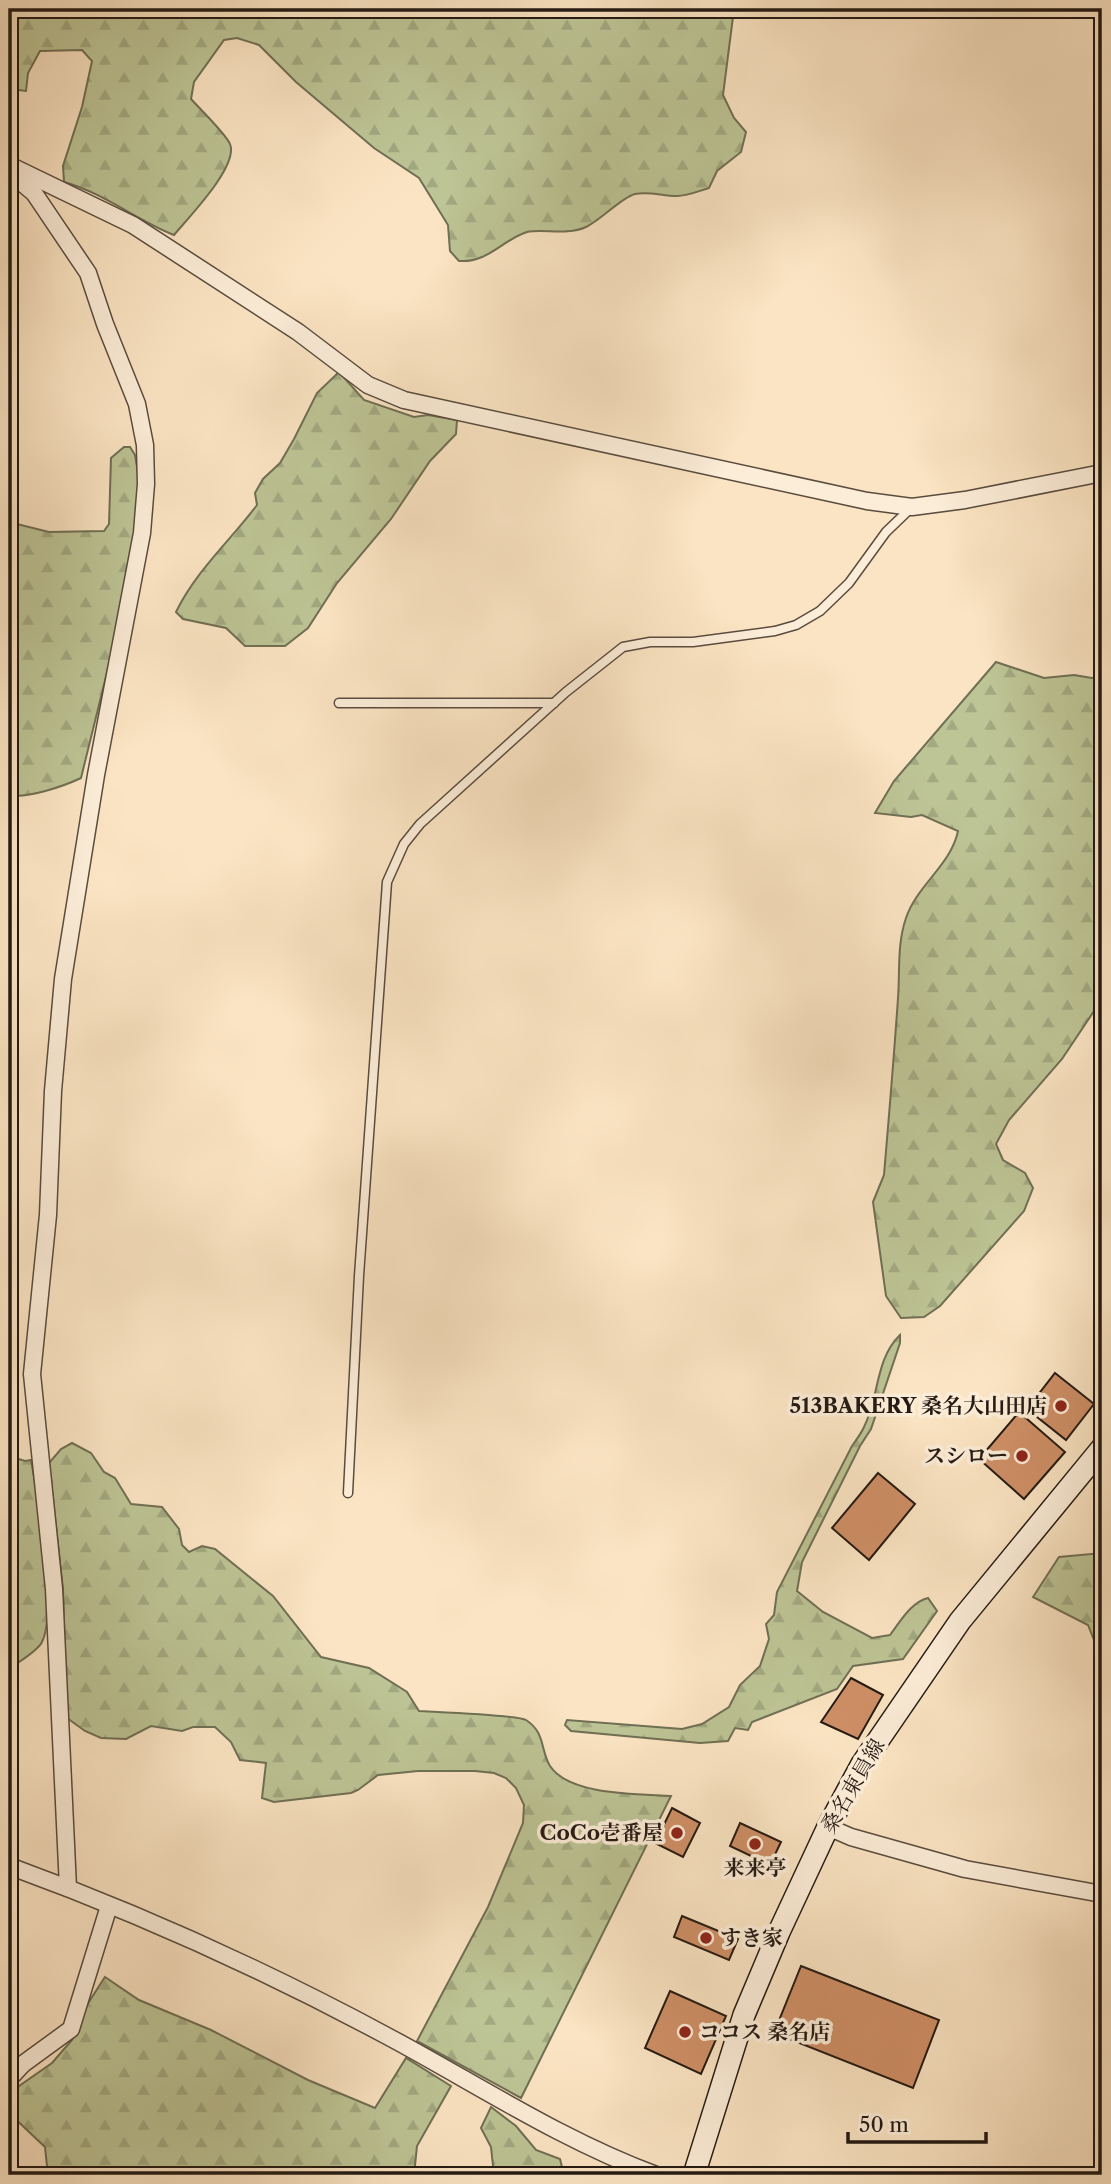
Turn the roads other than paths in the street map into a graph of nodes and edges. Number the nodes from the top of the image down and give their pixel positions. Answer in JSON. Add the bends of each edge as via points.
{"nodes":[{"id":1,"x":9,"y":164,"type":"edge"},
{"id":2,"x":9,"y":172,"type":"edge"},
{"id":3,"x":1102,"y":473,"type":"edge"},
{"id":4,"x":912,"y":507,"type":"junction"},
{"id":5,"x":339,"y":703,"type":"dead end"},
{"id":6,"x":554,"y":703,"type":"junction"},
{"id":7,"x":1102,"y":1448,"type":"edge"},
{"id":8,"x":348,"y":1493,"type":"dead end"},
{"id":9,"x":828,"y":1827,"type":"junction"},
{"id":10,"x":9,"y":1866,"type":"edge"},
{"id":11,"x":68,"y":1888,"type":"junction"},
{"id":12,"x":1102,"y":1894,"type":"edge"},
{"id":13,"x":109,"y":1906,"type":"junction"},
{"id":14,"x":9,"y":2079,"type":"edge"},
{"id":15,"x":656,"y":2175,"type":"edge"},
{"id":16,"x":694,"y":2175,"type":"edge"}],
"edges":[{"from":1,"to":4,"type":"street","via":[[133,225],[298,332],[368,385],[404,400]]},
{"from":2,"to":11,"type":"street","via":[[34,193],[88,273],[136,404],[145,444],[142,533],[96,775],[64,979],[32,1374],[54,1589]]},
{"from":3,"to":4,"type":"street"},
{"from":4,"to":6,"type":"lane","via":[[886,532],[849,583],[820,611],[796,625],[693,642],[623,647]]},
{"from":5,"to":6,"type":"lane"},
{"from":6,"to":8,"type":"lane","via":[[421,824],[404,844],[387,882]]},
{"from":7,"to":9,"type":"main road","name":"桑名東員線","via":[[960,1621],[862,1765]]},
{"from":9,"to":12,"type":"street","via":[[851,1838],[965,1869]]},
{"from":9,"to":16,"type":"main road","name":"桑名東員線","via":[[744,2015]]},
{"from":10,"to":11,"type":"street"},
{"from":11,"to":13,"type":"street"},
{"from":13,"to":14,"type":"street","via":[[71,2029]]},
{"from":13,"to":15,"type":"street","via":[[297,1990],[583,2143]]}]}
